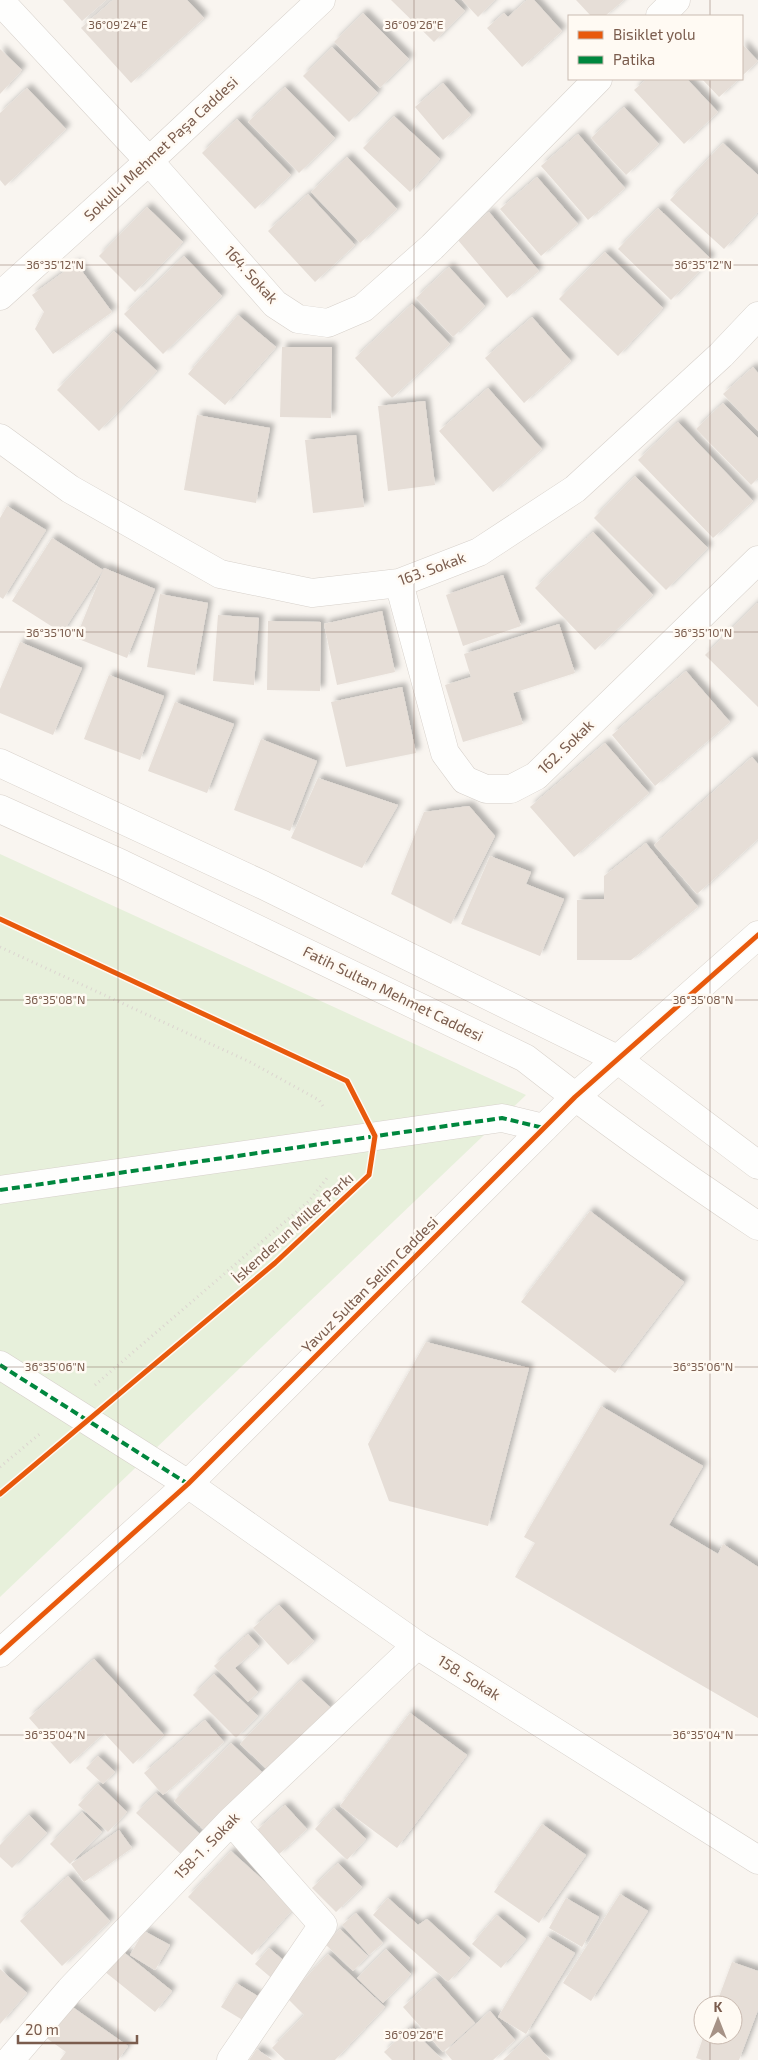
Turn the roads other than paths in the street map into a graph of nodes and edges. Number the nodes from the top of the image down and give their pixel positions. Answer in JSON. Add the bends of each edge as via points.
{"nodes":[{"id":1,"x":321,"y":0,"type":"edge"},
{"id":2,"x":676,"y":0,"type":"edge"},
{"id":3,"x":0,"y":1,"type":"edge"},
{"id":4,"x":661,"y":15,"type":"edge"},
{"id":5,"x":597,"y":80,"type":"edge"},
{"id":6,"x":149,"y":161,"type":"junction"},
{"id":7,"x":0,"y":296,"type":"edge"},
{"id":8,"x":758,"y":316,"type":"edge"},
{"id":9,"x":0,"y":438,"type":"edge"},
{"id":10,"x":758,"y":560,"type":"edge"},
{"id":11,"x":399,"y":583,"type":"junction"},
{"id":12,"x":0,"y":763,"type":"edge"},
{"id":13,"x":0,"y":809,"type":"edge"},
{"id":14,"x":758,"y":935,"type":"edge"},
{"id":15,"x":616,"y":1059,"type":"junction"},
{"id":16,"x":575,"y":1097,"type":"junction"},
{"id":17,"x":544,"y":1128,"type":"junction"},
{"id":18,"x":758,"y":1165,"type":"edge"},
{"id":19,"x":0,"y":1190,"type":"edge"},
{"id":20,"x":758,"y":1226,"type":"edge"},
{"id":21,"x":0,"y":1365,"type":"edge"},
{"id":22,"x":188,"y":1484,"type":"junction"},
{"id":23,"x":417,"y":1645,"type":"junction"},
{"id":24,"x":0,"y":1653,"type":"edge"},
{"id":25,"x":231,"y":1821,"type":"junction"},
{"id":26,"x":758,"y":1860,"type":"edge"},
{"id":27,"x":10,"y":2060,"type":"edge"},
{"id":28,"x":230,"y":2060,"type":"edge"}],
"edges":[{"from":1,"to":6,"type":"street","name":"Sokullu Mehmet Paşa Caddesi"},
{"from":2,"to":4,"type":"street"},
{"from":3,"to":6,"type":"street","name":"164. Sokak"},
{"from":5,"to":6,"type":"street","name":"164. Sokak","via":[[432,247],[363,308],[328,323],[298,320],[275,304]]},
{"from":6,"to":7,"type":"street","name":"Sokullu Mehmet Paşa Caddesi"},
{"from":8,"to":11,"type":"street","name":"163. Sokak","via":[[575,489],[479,552]]},
{"from":9,"to":11,"type":"street","name":"163. Sokak","via":[[70,489],[220,574],[312,593]]},
{"from":10,"to":11,"type":"street","name":"162. Sokak","via":[[536,776],[511,789],[486,789],[464,780],[445,753]]},
{"from":12,"to":15,"type":"street","via":[[263,885]]},
{"from":13,"to":16,"type":"street","name":"Fatih Sultan Mehmet Caddesi","via":[[122,864],[525,1058]]},
{"from":14,"to":15,"type":"street","name":"Yavuz Sultan Selim Caddesi"},
{"from":15,"to":16,"type":"street","name":"Yavuz Sultan Selim Caddesi"},
{"from":15,"to":18,"type":"street"},
{"from":16,"to":17,"type":"street","name":"Yavuz Sultan Selim Caddesi"},
{"from":16,"to":20,"type":"street","name":"Fatih Sultan Mehmet Caddesi"},
{"from":17,"to":19,"type":"street","via":[[502,1118]]},
{"from":17,"to":22,"type":"street","name":"Yavuz Sultan Selim Caddesi"},
{"from":21,"to":22,"type":"street","name":"158. Sokak"},
{"from":22,"to":23,"type":"street","name":"158. Sokak"},
{"from":22,"to":24,"type":"street","name":"Yavuz Sultan Selim Caddesi"},
{"from":23,"to":25,"type":"street","name":"158-1 . Sokak"},
{"from":23,"to":26,"type":"street","name":"158. Sokak"},
{"from":25,"to":27,"type":"street","name":"158-1 . Sokak","via":[[70,1990]]},
{"from":25,"to":28,"type":"street","via":[[323,1925]]}]}
